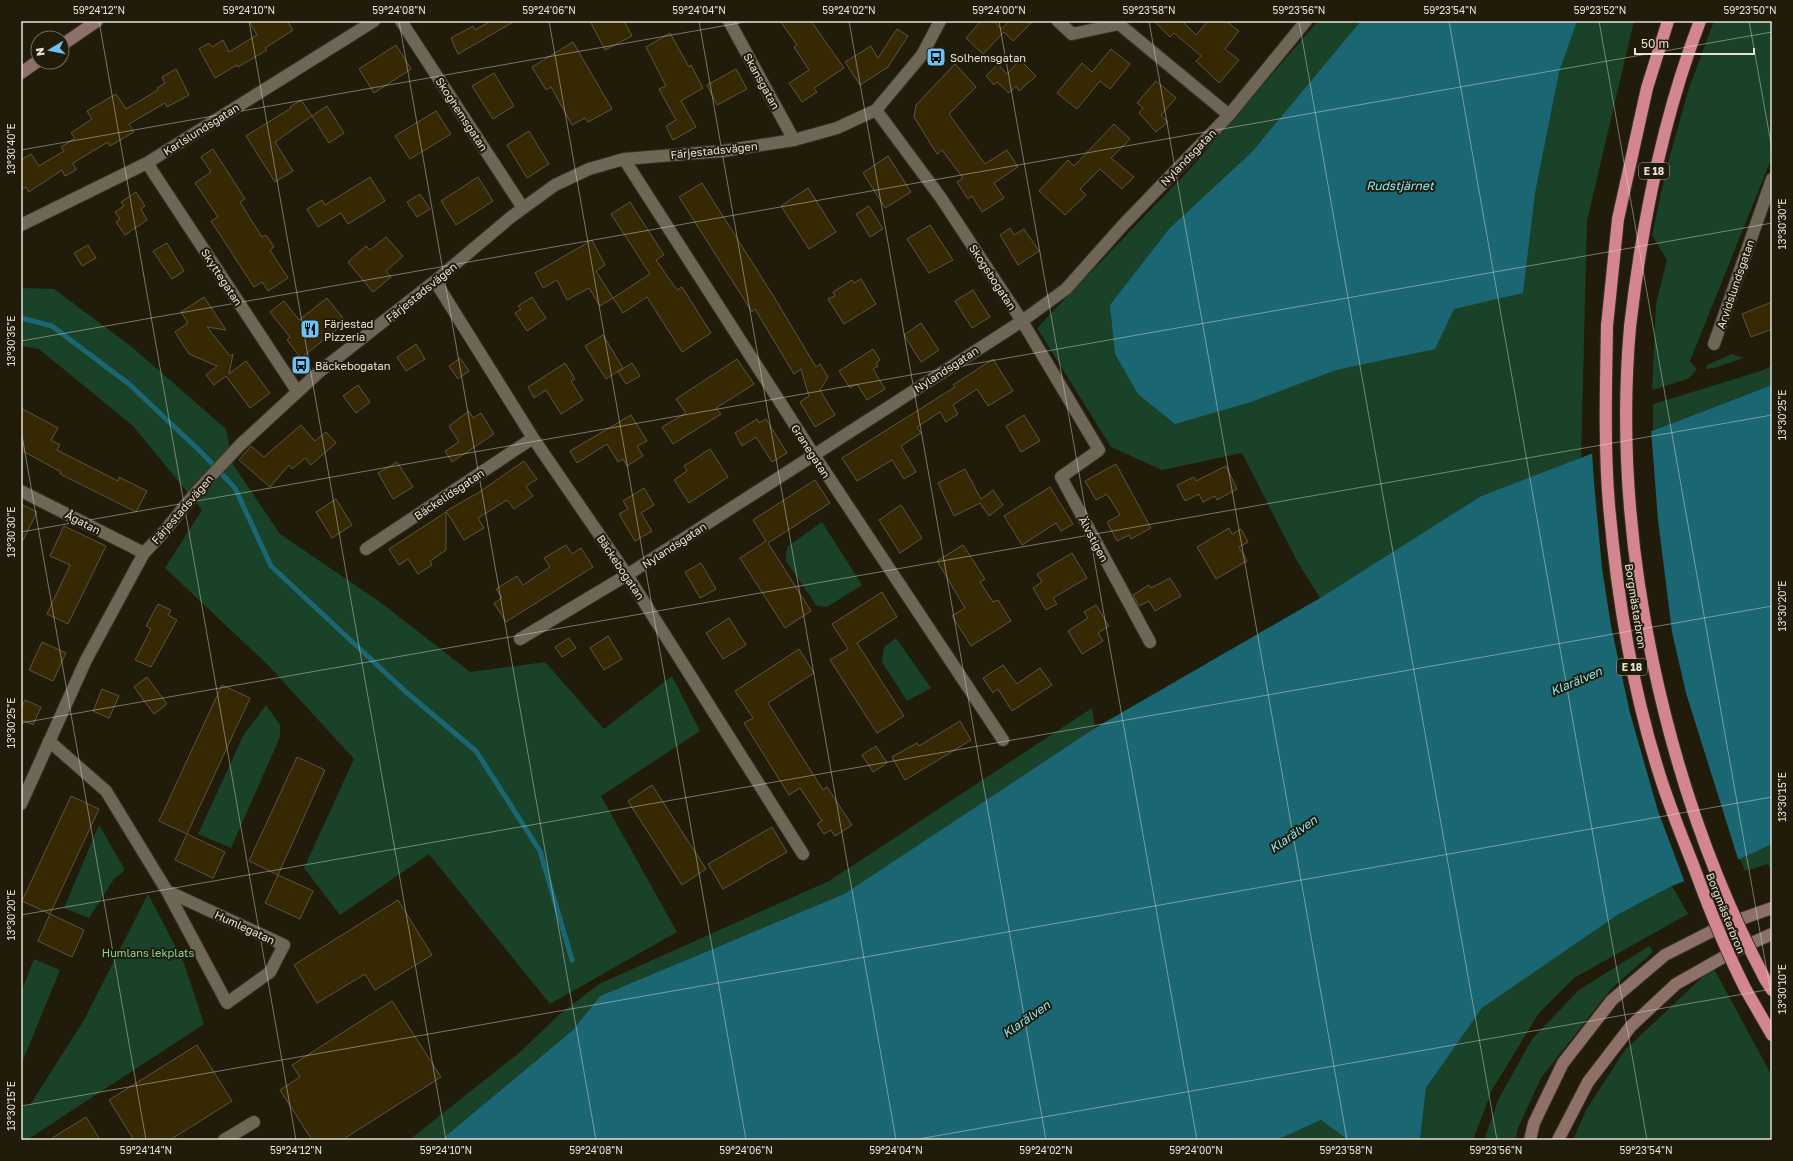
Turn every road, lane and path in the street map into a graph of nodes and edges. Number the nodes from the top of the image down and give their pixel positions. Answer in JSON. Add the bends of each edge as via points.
{"nodes":[{"id":1,"x":97,"y":21,"type":"edge"},
{"id":2,"x":374,"y":21,"type":"edge"},
{"id":3,"x":401,"y":21,"type":"edge"},
{"id":4,"x":729,"y":21,"type":"edge"},
{"id":5,"x":940,"y":21,"type":"edge"},
{"id":6,"x":1058,"y":21,"type":"edge"},
{"id":7,"x":1306,"y":21,"type":"edge"},
{"id":8,"x":1668,"y":21,"type":"edge"},
{"id":9,"x":1700,"y":21,"type":"edge"},
{"id":10,"x":70,"y":40,"type":"edge"},
{"id":11,"x":30,"y":67,"type":"edge"},
{"id":12,"x":21,"y":73,"type":"edge"},
{"id":13,"x":876,"y":110,"type":"junction"},
{"id":14,"x":1229,"y":115,"type":"junction"},
{"id":15,"x":794,"y":140,"type":"junction"},
{"id":16,"x":624,"y":158,"type":"junction"},
{"id":17,"x":147,"y":163,"type":"junction"},
{"id":18,"x":1772,"y":179,"type":"edge"},
{"id":19,"x":523,"y":208,"type":"junction"},
{"id":20,"x":21,"y":225,"type":"edge"},
{"id":21,"x":435,"y":281,"type":"junction"},
{"id":22,"x":1022,"y":320,"type":"junction"},
{"id":23,"x":1714,"y":344,"type":"dead end"},
{"id":24,"x":297,"y":391,"type":"junction"},
{"id":25,"x":533,"y":438,"type":"junction"},
{"id":26,"x":1099,"y":450,"type":"joint"},
{"id":27,"x":814,"y":455,"type":"junction"},
{"id":28,"x":21,"y":491,"type":"edge"},
{"id":29,"x":366,"y":549,"type":"dead end"},
{"id":30,"x":144,"y":553,"type":"junction"},
{"id":31,"x":627,"y":574,"type":"junction"},
{"id":32,"x":520,"y":638,"type":"dead end"},
{"id":33,"x":1150,"y":642,"type":"dead end"},
{"id":34,"x":1003,"y":740,"type":"dead end"},
{"id":35,"x":49,"y":741,"type":"junction"},
{"id":36,"x":21,"y":804,"type":"edge"},
{"id":37,"x":803,"y":854,"type":"dead end"},
{"id":38,"x":167,"y":891,"type":"junction"},
{"id":39,"x":1772,"y":908,"type":"edge"},
{"id":40,"x":1772,"y":934,"type":"edge"},
{"id":41,"x":1772,"y":990,"type":"edge"},
{"id":42,"x":1772,"y":1035,"type":"edge"},
{"id":43,"x":254,"y":1122,"type":"dead end"},
{"id":44,"x":224,"y":1140,"type":"edge"},
{"id":45,"x":1530,"y":1140,"type":"edge"},
{"id":46,"x":1558,"y":1140,"type":"edge"}],
"edges":[{"from":1,"to":10,"type":"street"},
{"from":2,"to":17,"type":"street","name":"Karlslundsgatan"},
{"from":3,"to":19,"type":"street","name":"Skoghemsgatan"},
{"from":4,"to":15,"type":"street","name":"Skansgatan"},
{"from":5,"to":13,"type":"street","name":"Färjestadsvägen","via":[[922,55]]},
{"from":6,"to":14,"type":"street","via":[[1072,34],[1119,24]]},
{"from":7,"to":14,"type":"street","name":"Nylandsgatan"},
{"from":8,"to":42,"type":"highway","name":"Borgmästarbron","number":"E 18","bridge":true,"via":[[1647,88],[1618,219],[1607,326],[1605,404],[1609,504],[1620,599],[1634,677],[1660,775],[1717,928],[1746,990]]},
{"from":9,"to":41,"type":"highway","name":"Borgmästarbron","number":"E 18","bridge":true,"via":[[1674,95],[1660,148],[1636,270],[1626,401],[1630,493],[1640,587],[1655,670],[1681,774],[1731,907]]},
{"from":11,"to":12,"type":"street"},
{"from":13,"to":15,"type":"street","name":"Färjestadsvägen","via":[[837,128]]},
{"from":13,"to":22,"type":"street","name":"Skogsbogatan","via":[[941,198]]},
{"from":14,"to":22,"type":"street","name":"Nylandsgatan","via":[[1123,225],[1066,289]]},
{"from":15,"to":16,"type":"street","name":"Färjestadsvägen","via":[[723,151]]},
{"from":16,"to":19,"type":"street","name":"Färjestadsvägen","via":[[589,169],[556,185]]},
{"from":16,"to":27,"type":"street","name":"Granegatan"},
{"from":17,"to":20,"type":"street","name":"Karlslundsgatan"},
{"from":17,"to":24,"type":"street","name":"Skyttegatan"},
{"from":18,"to":23,"type":"street","name":"Arvidslundsgatan"},
{"from":19,"to":21,"type":"street","name":"Färjestadsvägen"},
{"from":21,"to":24,"type":"street","name":"Färjestadsvägen"},
{"from":21,"to":25,"type":"street","name":"Bäckebogatan"},
{"from":22,"to":26,"type":"street","name":"Skogsbogatan"},
{"from":22,"to":27,"type":"street","name":"Nylandsgatan"},
{"from":24,"to":30,"type":"street","name":"Färjestadsvägen","via":[[240,445]]},
{"from":25,"to":29,"type":"street","name":"Bäckelidsgatan"},
{"from":25,"to":31,"type":"street","name":"Bäckebogatan"},
{"from":26,"to":33,"type":"street","name":"Älvstigen","via":[[1061,477]]},
{"from":27,"to":31,"type":"street","name":"Nylandsgatan"},
{"from":27,"to":34,"type":"street","name":"Granegatan"},
{"from":28,"to":30,"type":"street","name":"Ågatan"},
{"from":30,"to":35,"type":"street","name":"Färjestadsvägen","via":[[86,660]]},
{"from":31,"to":32,"type":"street","name":"Nylandsgatan"},
{"from":31,"to":37,"type":"street","name":"Bäckebogatan"},
{"from":35,"to":36,"type":"street","name":"Färjestadsvägen"},
{"from":35,"to":38,"type":"street","name":"Humlegatan","via":[[106,791]]},
{"from":38,"to":38,"type":"street","name":"Humlegatan","via":[[227,1003],[270,972],[284,945]]},
{"from":39,"to":45,"type":"street","via":[[1724,925],[1665,956],[1612,1000],[1563,1063],[1534,1123]]},
{"from":40,"to":46,"type":"street","via":[[1736,950],[1676,984],[1631,1026],[1588,1082]]},
{"from":43,"to":44,"type":"street"}]}
